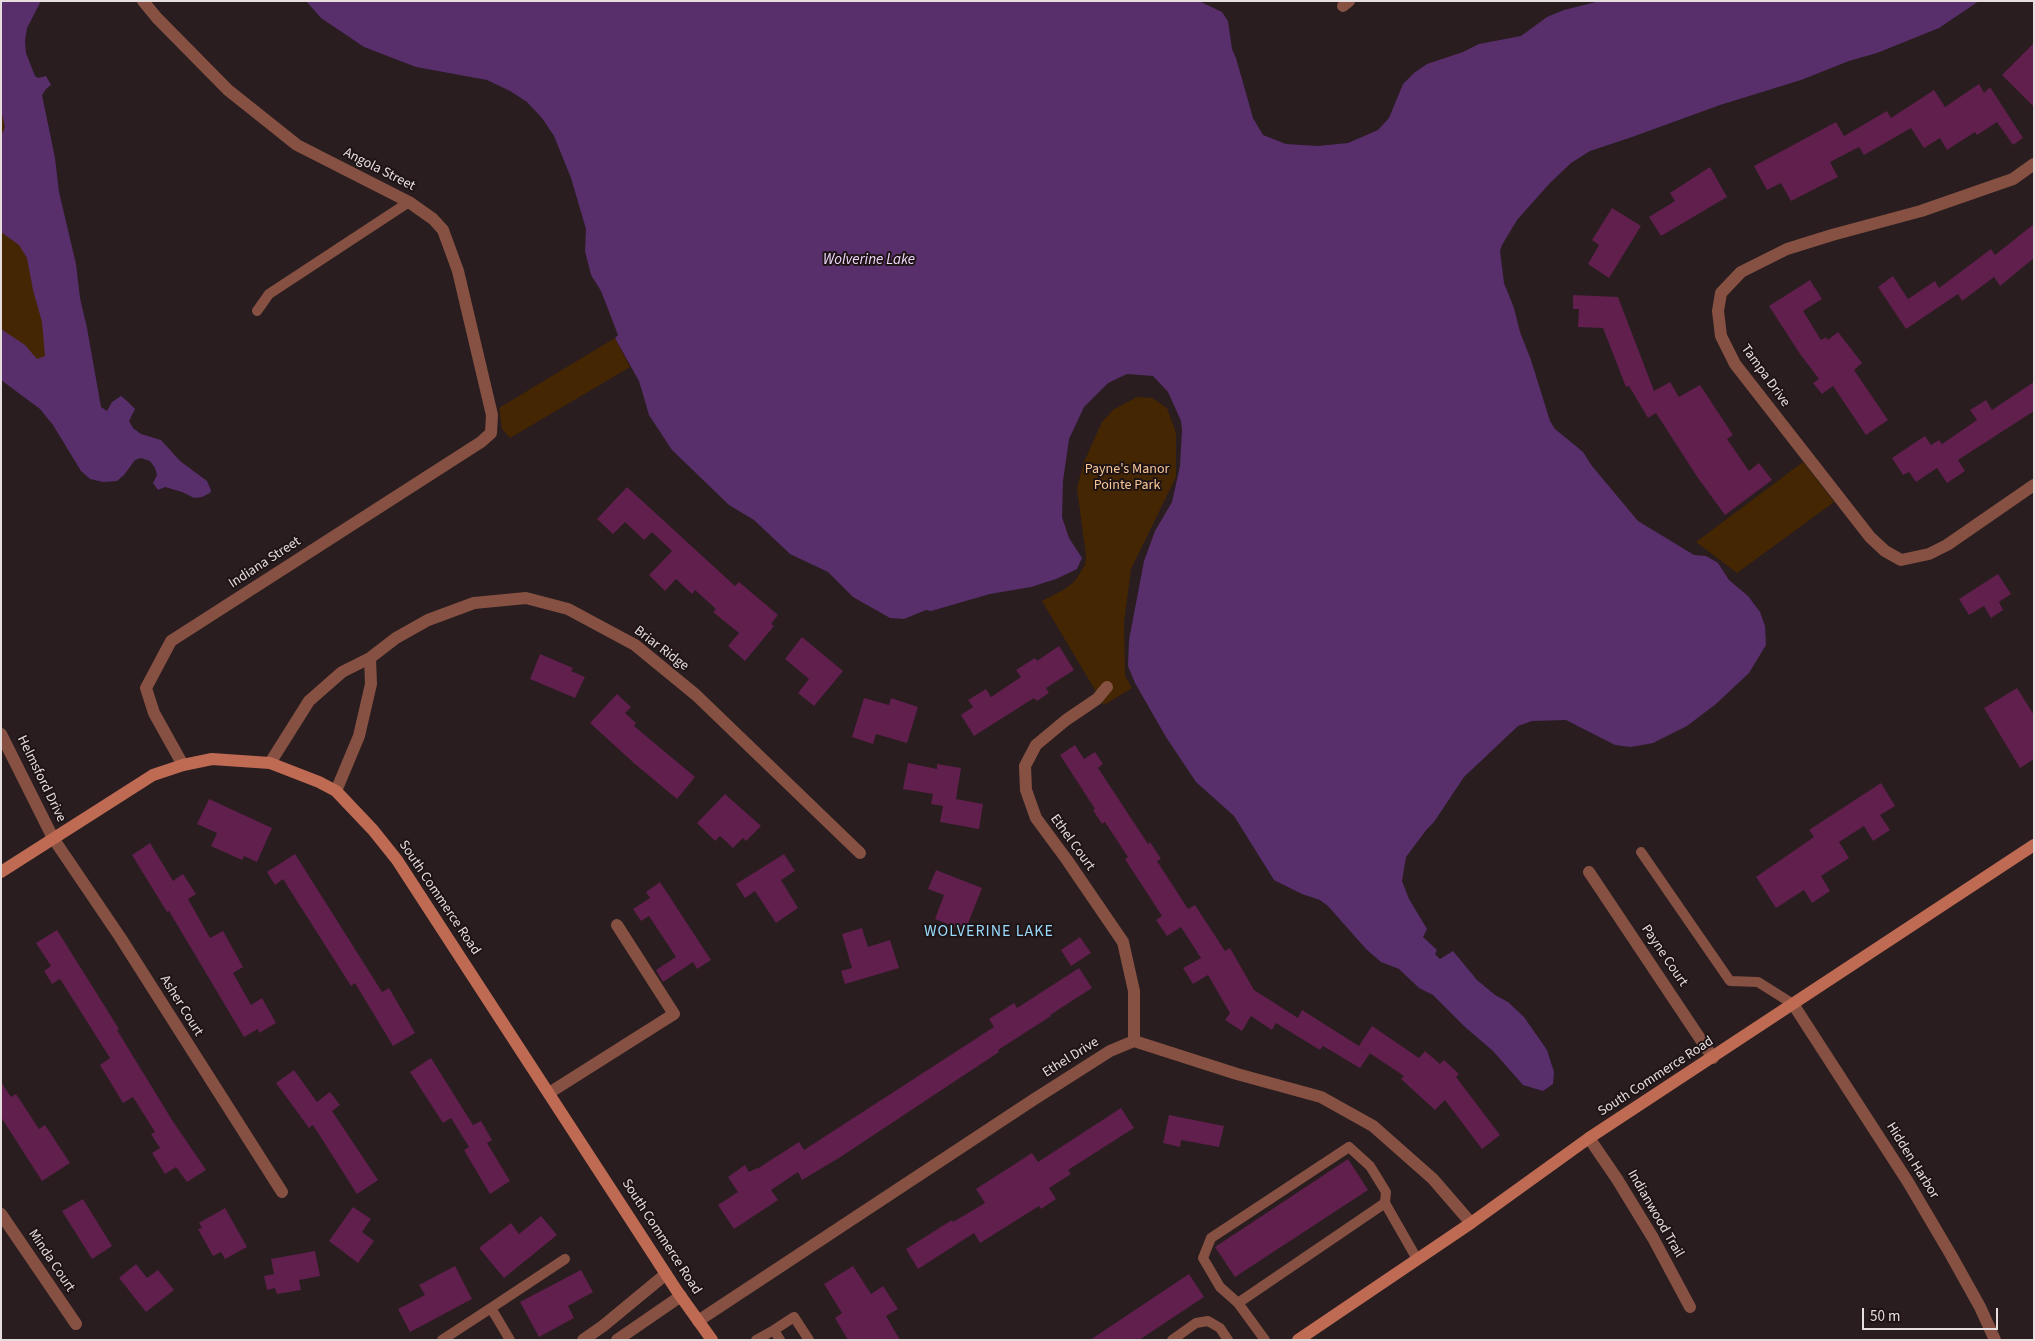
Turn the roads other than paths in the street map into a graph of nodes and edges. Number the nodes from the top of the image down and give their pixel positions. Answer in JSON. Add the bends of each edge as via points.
{"nodes":[{"id":1,"x":143,"y":1,"type":"edge"},
{"id":2,"x":2034,"y":164,"type":"edge"},
{"id":3,"x":409,"y":202,"type":"junction"},
{"id":4,"x":257,"y":311,"type":"dead end"},
{"id":5,"x":491,"y":433,"type":"joint"},
{"id":6,"x":2034,"y":486,"type":"edge"},
{"id":7,"x":370,"y":658,"type":"junction"},
{"id":8,"x":1107,"y":687,"type":"dead end"},
{"id":9,"x":1,"y":734,"type":"edge"},
{"id":10,"x":270,"y":763,"type":"junction"},
{"id":11,"x":183,"y":765,"type":"junction"},
{"id":12,"x":336,"y":791,"type":"junction"},
{"id":13,"x":53,"y":838,"type":"junction"},
{"id":14,"x":2034,"y":845,"type":"edge"},
{"id":15,"x":1641,"y":852,"type":"dead end"},
{"id":16,"x":860,"y":853,"type":"dead end"},
{"id":17,"x":1,"y":872,"type":"edge"},
{"id":18,"x":1589,"y":872,"type":"dead end"},
{"id":19,"x":618,"y":925,"type":"dead end"},
{"id":20,"x":1793,"y":1004,"type":"junction"},
{"id":21,"x":1134,"y":1041,"type":"junction"},
{"id":22,"x":1713,"y":1058,"type":"junction"},
{"id":23,"x":548,"y":1093,"type":"junction"},
{"id":24,"x":1589,"y":1138,"type":"junction"},
{"id":25,"x":282,"y":1192,"type":"dead end"},
{"id":26,"x":1385,"y":1203,"type":"junction"},
{"id":27,"x":1,"y":1214,"type":"edge"},
{"id":28,"x":1470,"y":1222,"type":"junction"},
{"id":29,"x":565,"y":1259,"type":"dead end"},
{"id":30,"x":1417,"y":1259,"type":"junction"},
{"id":31,"x":666,"y":1274,"type":"junction"},
{"id":32,"x":681,"y":1296,"type":"junction"},
{"id":33,"x":1238,"y":1303,"type":"junction"},
{"id":34,"x":1690,"y":1307,"type":"dead end"},
{"id":35,"x":491,"y":1308,"type":"junction"},
{"id":36,"x":698,"y":1321,"type":"junction"},
{"id":37,"x":76,"y":1324,"type":"dead end"},
{"id":38,"x":774,"y":1330,"type":"junction"},
{"id":39,"x":442,"y":1340,"type":"edge"},
{"id":40,"x":510,"y":1340,"type":"edge"},
{"id":41,"x":582,"y":1340,"type":"edge"},
{"id":42,"x":617,"y":1340,"type":"edge"},
{"id":43,"x":712,"y":1340,"type":"edge"},
{"id":44,"x":756,"y":1340,"type":"edge"},
{"id":45,"x":780,"y":1340,"type":"edge"},
{"id":46,"x":809,"y":1340,"type":"edge"},
{"id":47,"x":1172,"y":1340,"type":"edge"},
{"id":48,"x":1228,"y":1340,"type":"edge"},
{"id":49,"x":1265,"y":1340,"type":"edge"},
{"id":50,"x":1298,"y":1340,"type":"edge"},
{"id":51,"x":1995,"y":1340,"type":"edge"}],
"edges":[{"from":1,"to":3,"type":"street","name":"Angola Street","via":[[228,90],[297,145]]},
{"from":2,"to":6,"type":"street","name":"Tampa Drive","via":[[2013,179],[1921,211],[1787,249],[1741,272],[1721,293],[1718,311],[1721,336],[1735,364],[1870,537],[1901,560],[1929,554],[1947,545]]},
{"from":3,"to":4,"type":"lane","via":[[269,294]]},
{"from":3,"to":5,"type":"street","name":"Angola Street","via":[[433,218],[451,248],[492,415]]},
{"from":5,"to":11,"type":"street","name":"Indiana Street","via":[[171,641],[146,688],[154,713]]},
{"from":7,"to":10,"type":"street","name":"Briar Ridge","via":[[342,672],[310,701]]},
{"from":7,"to":12,"type":"street","via":[[371,684],[359,736]]},
{"from":7,"to":16,"type":"street","name":"Briar Ridge","via":[[428,620],[474,603],[526,598],[568,609],[635,645],[696,695]]},
{"from":8,"to":21,"type":"street","name":"Ethel Court","via":[[1097,699],[1036,745],[1026,766],[1026,790],[1036,818],[1123,942],[1134,990]]},
{"from":9,"to":13,"type":"street","name":"Helmsford Drive"},
{"from":10,"to":11,"type":"street","name":"South Commerce Road","via":[[212,759]]},
{"from":10,"to":12,"type":"street","name":"South Commerce Road"},
{"from":11,"to":13,"type":"street","name":"South Commerce Road","via":[[153,775]]},
{"from":12,"to":23,"type":"street","name":"South Commerce Road","via":[[397,860]]},
{"from":13,"to":17,"type":"street","name":"South Commerce Road"},
{"from":13,"to":25,"type":"street","name":"Asher Court"},
{"from":14,"to":20,"type":"street","name":"South Commerce Road"},
{"from":15,"to":20,"type":"lane","via":[[1730,981],[1758,982]]},
{"from":18,"to":22,"type":"street","name":"Payne Court"},
{"from":19,"to":23,"type":"street","via":[[674,1014]]},
{"from":20,"to":22,"type":"street","name":"South Commerce Road"},
{"from":20,"to":51,"type":"street","name":"Hidden Harbor","via":[[1908,1182]]},
{"from":21,"to":28,"type":"street","via":[[1322,1097],[1373,1126],[1433,1179]]},
{"from":21,"to":36,"type":"street","name":"Ethel Drive","via":[[1110,1051],[1033,1100]]},
{"from":22,"to":24,"type":"street","name":"South Commerce Road"},
{"from":23,"to":31,"type":"street","name":"South Commerce Road"},
{"from":24,"to":28,"type":"street","name":"South Commerce Road"},
{"from":24,"to":34,"type":"street","name":"Indianwood Trail","via":[[1654,1238]]},
{"from":26,"to":30,"type":"lane"},
{"from":26,"to":33,"type":"lane"},
{"from":26,"to":33,"type":"lane","via":[[1386,1192],[1370,1166],[1349,1147],[1211,1238],[1203,1258],[1220,1287]]},
{"from":27,"to":37,"type":"street","name":"Minda Court"},
{"from":28,"to":30,"type":"street","name":"South Commerce Road"},
{"from":29,"to":35,"type":"lane"},
{"from":30,"to":50,"type":"street","name":"South Commerce Road"},
{"from":31,"to":32,"type":"street","name":"South Commerce Road"},
{"from":31,"to":41,"type":"street"},
{"from":32,"to":36,"type":"street","name":"South Commerce Road"},
{"from":32,"to":42,"type":"street"},
{"from":33,"to":49,"type":"lane"},
{"from":35,"to":39,"type":"lane"},
{"from":35,"to":40,"type":"lane"},
{"from":36,"to":43,"type":"street","name":"South Commerce Road"},
{"from":38,"to":44,"type":"lane"},
{"from":38,"to":45,"type":"lane"},
{"from":38,"to":46,"type":"lane","via":[[794,1317]]},
{"from":47,"to":48,"type":"lane","via":[[1196,1323],[1208,1321],[1220,1328]]}]}
